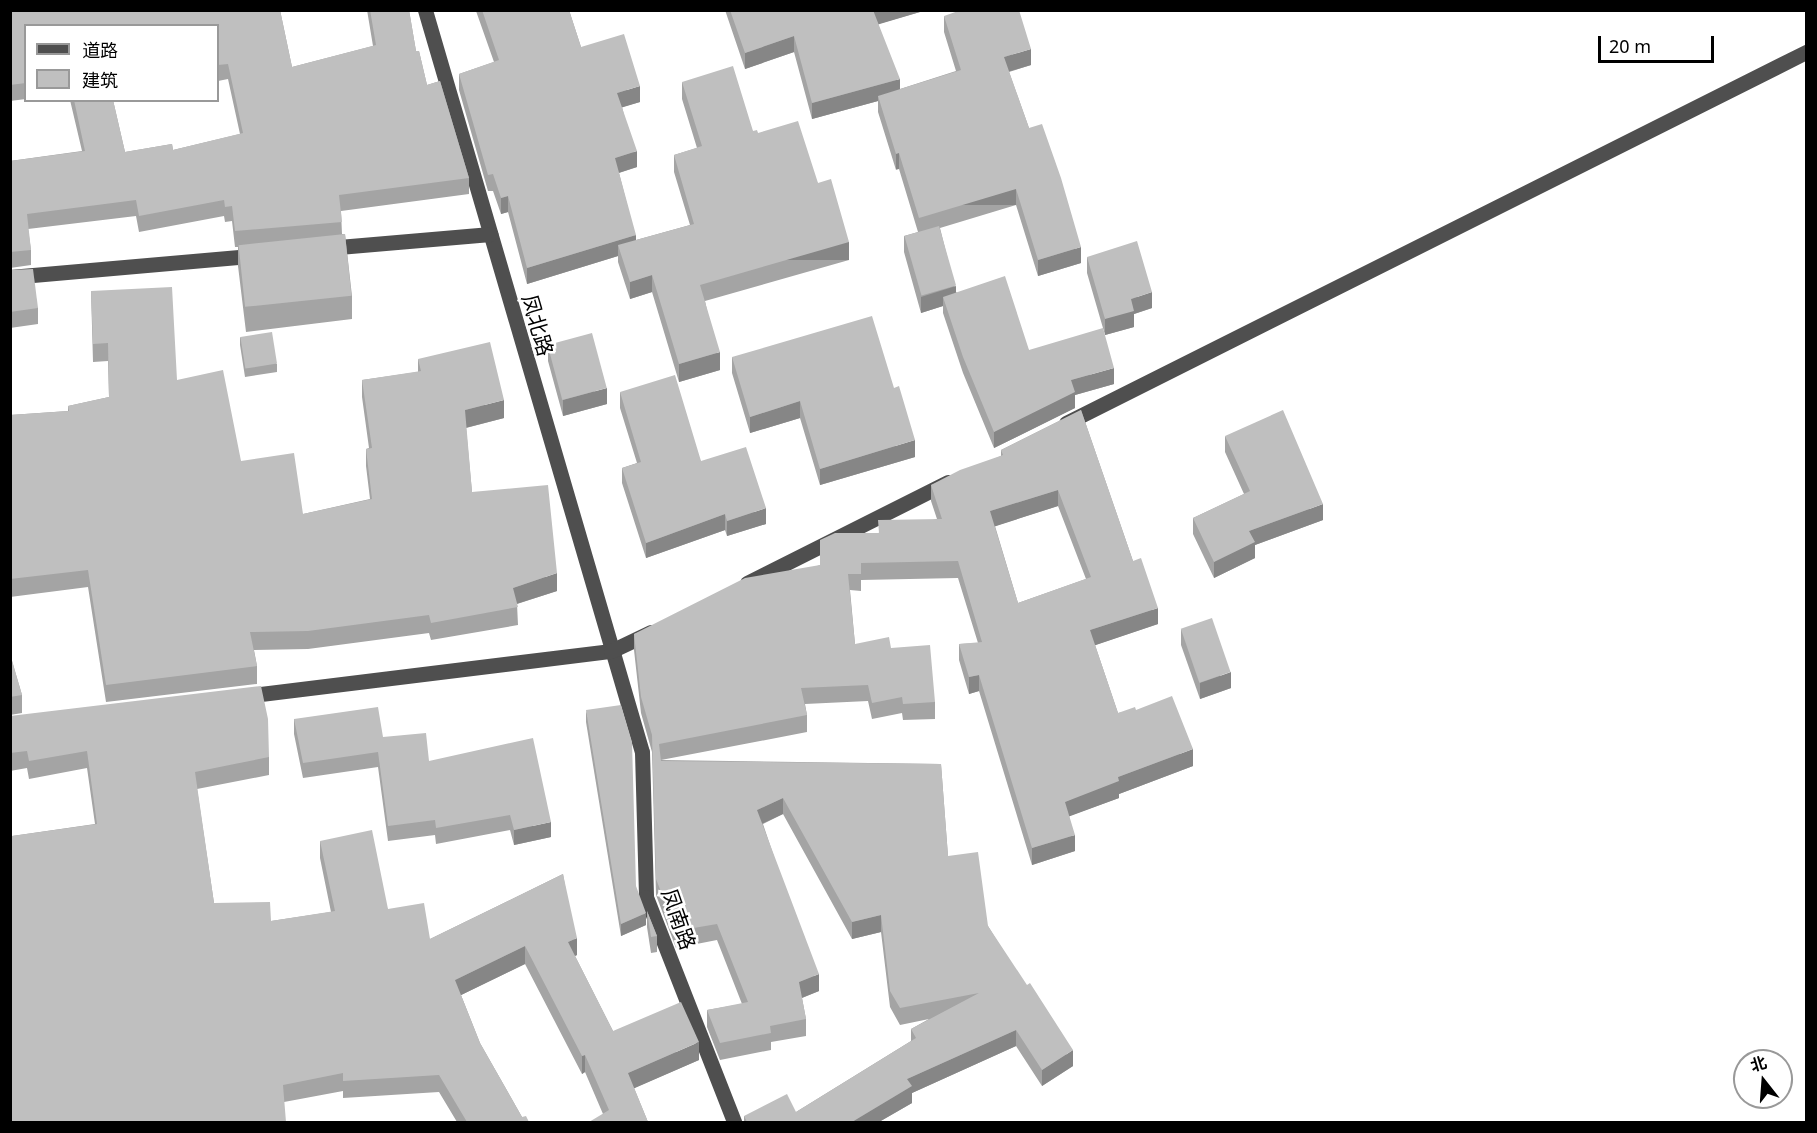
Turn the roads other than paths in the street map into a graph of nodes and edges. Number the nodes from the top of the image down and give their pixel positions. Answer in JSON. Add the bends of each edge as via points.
{"nodes":[{"id":1,"x":425,"y":10,"type":"edge"},
{"id":2,"x":1806,"y":52,"type":"edge"},
{"id":3,"x":490,"y":234,"type":"junction"},
{"id":4,"x":315,"y":250,"type":"edge"},
{"id":5,"x":280,"y":253,"type":"edge"},
{"id":6,"x":10,"y":277,"type":"edge"},
{"id":7,"x":1056,"y":428,"type":"edge"},
{"id":8,"x":959,"y":477,"type":"edge"},
{"id":9,"x":729,"y":592,"type":"edge"},
{"id":10,"x":665,"y":625,"type":"edge"},
{"id":11,"x":611,"y":651,"type":"junction"},
{"id":12,"x":227,"y":698,"type":"edge"},
{"id":13,"x":734,"y":1122,"type":"edge"}],
"edges":[{"from":1,"to":3,"type":"street","name":"凤北路"},
{"from":2,"to":7,"type":"street"},
{"from":3,"to":4,"type":"street"},
{"from":3,"to":11,"type":"street","name":"凤北路"},
{"from":5,"to":6,"type":"street"},
{"from":8,"to":9,"type":"street"},
{"from":10,"to":11,"type":"street"},
{"from":11,"to":12,"type":"street"},
{"from":11,"to":13,"type":"street","name":"凤南路","via":[[642,752],[646,897]]}]}
